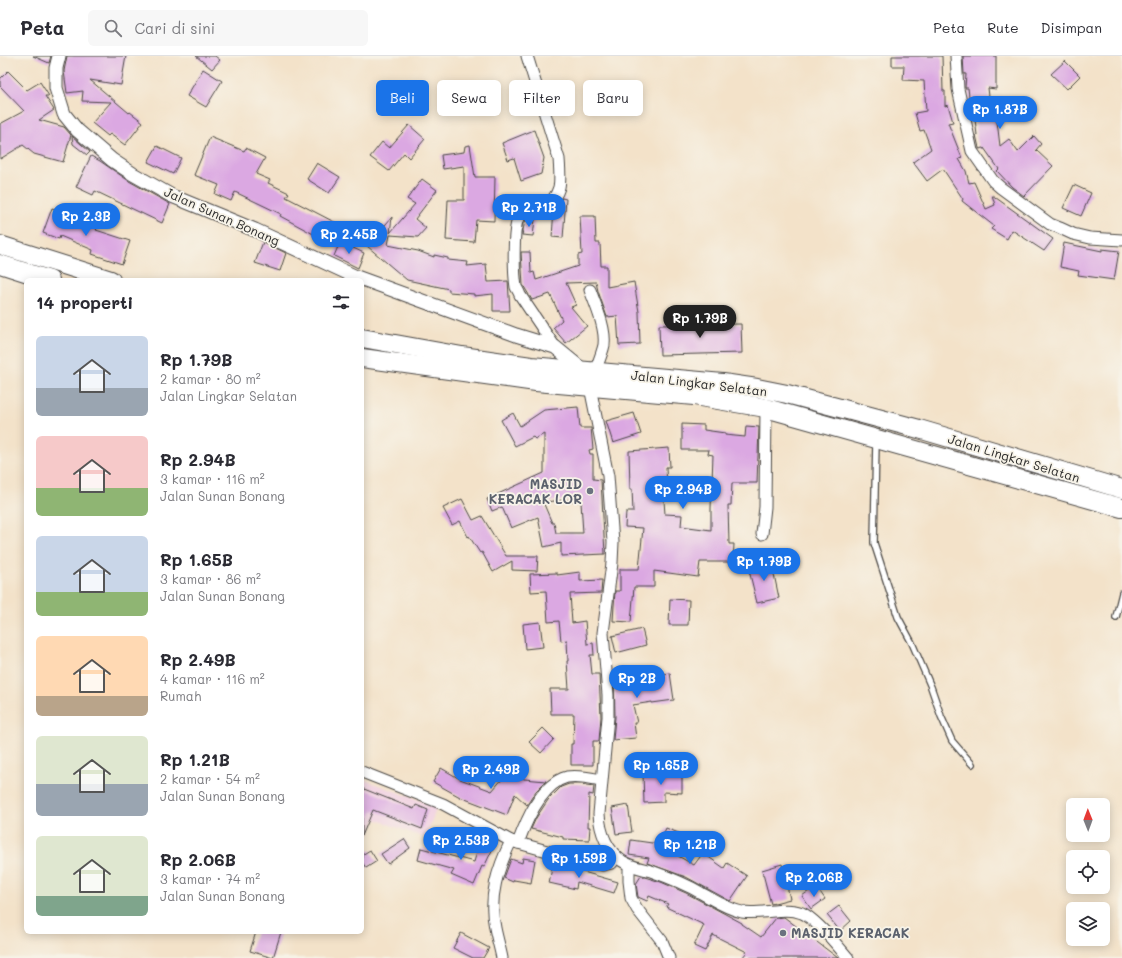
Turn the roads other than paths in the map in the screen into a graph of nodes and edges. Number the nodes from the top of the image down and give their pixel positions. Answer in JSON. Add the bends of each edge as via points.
{"nodes":[{"id":1,"x":59,"y":56,"type":"edge"},
{"id":2,"x":527,"y":56,"type":"edge"},
{"id":3,"x":956,"y":56,"type":"edge"},
{"id":4,"x":1122,"y":240,"type":"edge"},
{"id":5,"x":0,"y":245,"type":"edge"},
{"id":6,"x":0,"y":264,"type":"edge"},
{"id":7,"x":44,"y":278,"type":"edge"},
{"id":8,"x":104,"y":278,"type":"edge"},
{"id":9,"x":359,"y":278,"type":"edge"},
{"id":10,"x":364,"y":280,"type":"edge"},
{"id":11,"x":590,"y":290,"type":"dead end"},
{"id":12,"x":364,"y":338,"type":"edge"},
{"id":13,"x":555,"y":347,"type":"junction"},
{"id":14,"x":364,"y":358,"type":"edge"},
{"id":15,"x":589,"y":376,"type":"junction"},
{"id":16,"x":766,"y":408,"type":"junction"},
{"id":17,"x":944,"y":437,"type":"junction"},
{"id":18,"x":876,"y":440,"type":"junction"},
{"id":19,"x":937,"y":457,"type":"junction"},
{"id":20,"x":1122,"y":489,"type":"edge"},
{"id":21,"x":1122,"y":508,"type":"edge"},
{"id":22,"x":762,"y":534,"type":"dead end"},
{"id":23,"x":1122,"y":593,"type":"edge"},
{"id":24,"x":1116,"y":617,"type":"dead end"},
{"id":25,"x":972,"y":764,"type":"dead end"},
{"id":26,"x":364,"y":773,"type":"edge"},
{"id":27,"x":601,"y":780,"type":"junction"},
{"id":28,"x":514,"y":842,"type":"junction"},
{"id":29,"x":616,"y":856,"type":"junction"},
{"id":30,"x":629,"y":865,"type":"junction"},
{"id":31,"x":502,"y":958,"type":"edge"},
{"id":32,"x":669,"y":958,"type":"edge"},
{"id":33,"x":848,"y":958,"type":"edge"}],
"edges":[{"from":1,"to":9,"type":"street","name":"Jalan Sunan Bonang","via":[[56,88],[64,114],[77,130],[112,160],[172,196],[255,230]]},
{"from":2,"to":13,"type":"street","via":[[559,159],[560,176],[559,191],[544,211],[519,217],[514,241],[516,287]]},
{"from":3,"to":4,"type":"street","via":[[958,89],[972,151],[993,181],[1050,224],[1090,238]]},
{"from":5,"to":8,"type":"highway"},
{"from":6,"to":7,"type":"highway"},
{"from":10,"to":13,"type":"street","name":"Jalan Sunan Bonang"},
{"from":11,"to":15,"type":"street","via":[[604,338],[603,348]]},
{"from":12,"to":15,"type":"highway","name":"Jalan Lingkar Selatan"},
{"from":13,"to":15,"type":"street","name":"Jalan Sunan Bonang"},
{"from":14,"to":15,"type":"highway","name":"Jalan Lingkar Selatan","via":[[521,380]]},
{"from":15,"to":16,"type":"highway","name":"Jalan Lingkar Selatan"},
{"from":15,"to":17,"type":"highway","name":"Jalan Lingkar Selatan","via":[[722,383],[757,388],[807,399]]},
{"from":15,"to":27,"type":"street","via":[[608,476],[612,527],[612,563],[602,633],[608,717]]},
{"from":16,"to":18,"type":"highway","name":"Jalan Lingkar Selatan"},
{"from":16,"to":22,"type":"street","via":[[765,507]]},
{"from":17,"to":19,"type":"highway"},
{"from":17,"to":20,"type":"highway","name":"Jalan Lingkar Selatan"},
{"from":18,"to":19,"type":"highway","name":"Jalan Lingkar Selatan"},
{"from":18,"to":25,"type":"lane","via":[[874,543],[898,617],[912,643],[952,741]]},
{"from":19,"to":21,"type":"highway","name":"Jalan Lingkar Selatan"},
{"from":23,"to":24,"type":"lane"},
{"from":26,"to":28,"type":"street","via":[[443,804]]},
{"from":27,"to":28,"type":"street","via":[[575,776],[554,784],[537,802]]},
{"from":27,"to":29,"type":"street","via":[[599,825]]},
{"from":28,"to":29,"type":"street","via":[[603,865],[612,863]]},
{"from":28,"to":31,"type":"street","via":[[501,863],[493,898],[494,927]]},
{"from":29,"to":30,"type":"street"},
{"from":30,"to":32,"type":"street","via":[[631,898],[662,941]]},
{"from":30,"to":33,"type":"street","via":[[683,884],[737,911],[791,911],[804,914],[817,924]]}]}
